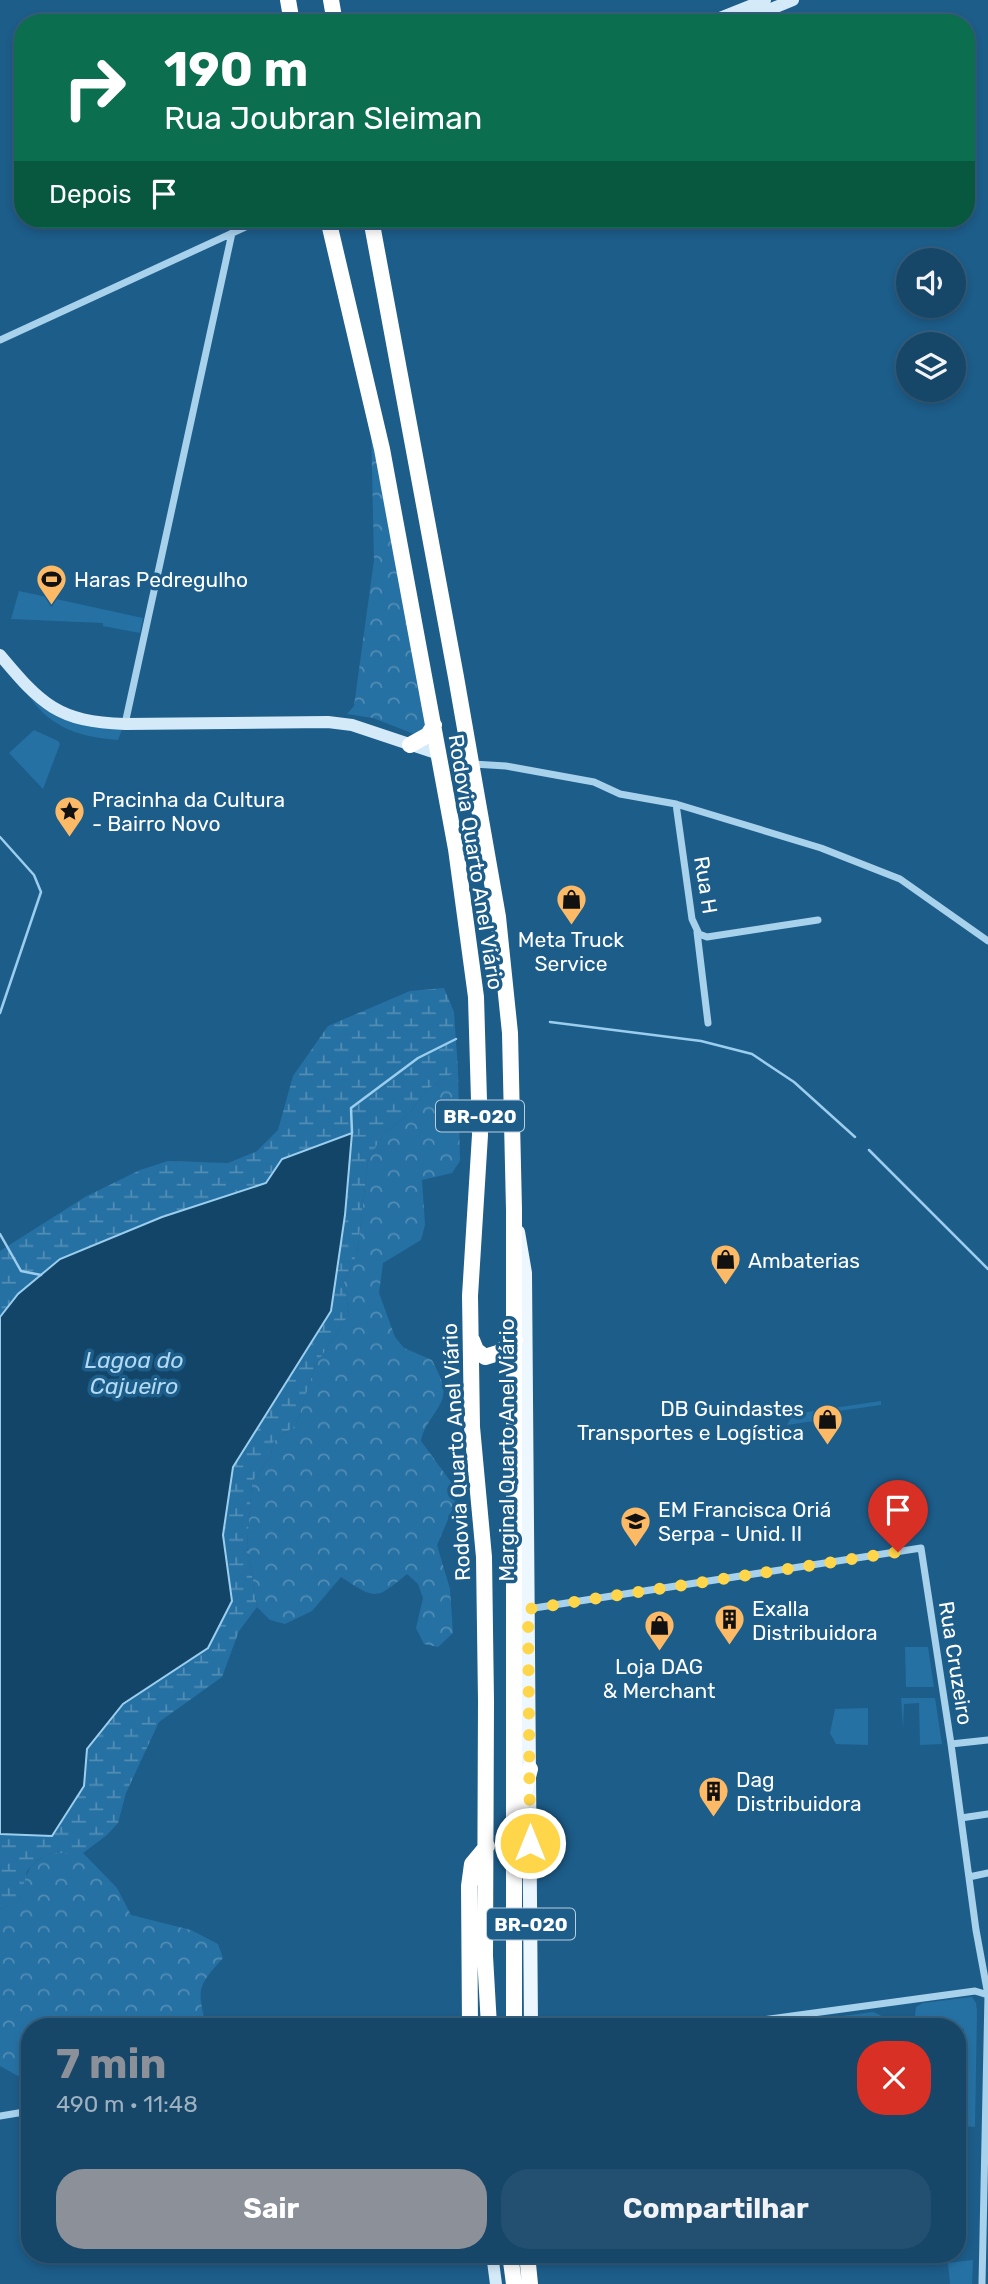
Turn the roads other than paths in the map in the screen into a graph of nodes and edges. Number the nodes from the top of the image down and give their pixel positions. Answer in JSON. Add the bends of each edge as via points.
{"nodes":[{"id":1,"x":765,"y":0,"type":"edge"},
{"id":2,"x":793,"y":0,"type":"edge"},
{"id":3,"x":744,"y":14,"type":"edge"},
{"id":4,"x":750,"y":14,"type":"edge"},
{"id":5,"x":243,"y":228,"type":"edge"},
{"id":6,"x":330,"y":228,"type":"edge"},
{"id":7,"x":373,"y":228,"type":"edge"},
{"id":8,"x":232,"y":233,"type":"junction"},
{"id":9,"x":0,"y":340,"type":"edge"},
{"id":10,"x":0,"y":655,"type":"edge"},
{"id":11,"x":456,"y":677,"type":"junction"},
{"id":12,"x":426,"y":681,"type":"junction"},
{"id":13,"x":125,"y":724,"type":"junction"},
{"id":14,"x":434,"y":725,"type":"junction"},
{"id":15,"x":411,"y":746,"type":"junction"},
{"id":16,"x":439,"y":754,"type":"junction"},
{"id":17,"x":470,"y":764,"type":"junction"},
{"id":18,"x":676,"y":804,"type":"junction"},
{"id":19,"x":456,"y":849,"type":"junction"},
{"id":20,"x":485,"y":849,"type":"junction"},
{"id":21,"x":818,"y":920,"type":"dead end"},
{"id":22,"x":697,"y":932,"type":"junction"},
{"id":23,"x":988,"y":941,"type":"edge"},
{"id":24,"x":708,"y":1023,"type":"dead end"},
{"id":25,"x":514,"y":1210,"type":"junction"},
{"id":26,"x":470,"y":1334,"type":"junction"},
{"id":27,"x":515,"y":1340,"type":"junction"},
{"id":28,"x":528,"y":1609,"type":"junction"},
{"id":29,"x":988,"y":1740,"type":"edge"},
{"id":30,"x":951,"y":1744,"type":"junction"},
{"id":31,"x":530,"y":1769,"type":"junction"},
{"id":32,"x":988,"y":1814,"type":"edge"},
{"id":33,"x":961,"y":1818,"type":"junction"},
{"id":34,"x":514,"y":1835,"type":"junction"},
{"id":35,"x":487,"y":1846,"type":"junction"},
{"id":36,"x":988,"y":1873,"type":"edge"},
{"id":37,"x":969,"y":1877,"type":"junction"},
{"id":38,"x":988,"y":1995,"type":"edge"},
{"id":39,"x":470,"y":2018,"type":"edge"},
{"id":40,"x":489,"y":2018,"type":"edge"},
{"id":41,"x":514,"y":2018,"type":"edge"},
{"id":42,"x":531,"y":2018,"type":"edge"},
{"id":43,"x":777,"y":2018,"type":"edge"},
{"id":44,"x":987,"y":2046,"type":"edge"},
{"id":45,"x":21,"y":2113,"type":"edge"},
{"id":46,"x":0,"y":2116,"type":"edge"},
{"id":47,"x":986,"y":2164,"type":"edge"},
{"id":48,"x":493,"y":2263,"type":"edge"},
{"id":49,"x":511,"y":2263,"type":"edge"},
{"id":50,"x":528,"y":2263,"type":"edge"},
{"id":51,"x":984,"y":2283,"type":"edge"},
{"id":52,"x":496,"y":2284,"type":"edge"},
{"id":53,"x":514,"y":2284,"type":"edge"},
{"id":54,"x":530,"y":2284,"type":"edge"}],
"edges":[{"from":1,"to":3,"type":"street"},
{"from":2,"to":4,"type":"street"},
{"from":5,"to":8,"type":"street"},
{"from":6,"to":12,"type":"highway","name":"Rodovia Quarto Anel Viário","number":"BR-020","via":[[382,449]]},
{"from":7,"to":11,"type":"highway","name":"Rodovia Quarto Anel Viário","number":"BR-020"},
{"from":8,"to":9,"type":"street"},
{"from":8,"to":13,"type":"street"},
{"from":10,"to":13,"type":"street","via":[[26,687],[69,717]]},
{"from":11,"to":12,"type":"highway"},
{"from":11,"to":17,"type":"highway","name":"Rodovia Quarto Anel Viário","number":"BR-020"},
{"from":12,"to":14,"type":"highway","name":"Rodovia Quarto Anel Viário","number":"BR-020"},
{"from":13,"to":15,"type":"street","via":[[328,722],[352,725]]},
{"from":14,"to":15,"type":"highway"},
{"from":14,"to":16,"type":"highway","name":"Rodovia Quarto Anel Viário","number":"BR-020"},
{"from":15,"to":16,"type":"street"},
{"from":16,"to":19,"type":"highway","name":"Rodovia Quarto Anel Viário","number":"BR-020"},
{"from":17,"to":18,"type":"street","via":[[594,782],[620,794]]},
{"from":17,"to":20,"type":"highway","name":"Rodovia Quarto Anel Viário","number":"BR-020"},
{"from":18,"to":22,"type":"street","name":"Rua H"},
{"from":18,"to":23,"type":"street","via":[[821,848],[900,880]]},
{"from":19,"to":20,"type":"highway"},
{"from":19,"to":26,"type":"highway","name":"Rodovia Quarto Anel Viário","number":"BR-020","via":[[477,997],[480,1077]]},
{"from":20,"to":25,"type":"highway","name":"Rodovia Quarto Anel Viário","number":"BR-020","via":[[507,992]]},
{"from":21,"to":22,"type":"street","name":"Rua H","via":[[707,937]]},
{"from":22,"to":24,"type":"street"},
{"from":25,"to":27,"type":"highway","name":"Rodovia Quarto Anel Viário","number":"BR-020"},
{"from":25,"to":28,"type":"main road","name":"Marginal Quarto Anel Viário","number":"BR-020","via":[[525,1273]]},
{"from":26,"to":27,"type":"highway","via":[[476,1350],[485,1357]]},
{"from":26,"to":35,"type":"highway","name":"Rodovia Quarto Anel Viário","number":"BR-020","via":[[472,1427],[484,1557]]},
{"from":27,"to":34,"type":"highway","name":"Rodovia Quarto Anel Viário","number":"BR-020"},
{"from":28,"to":30,"type":"street","name":"Rua Cruzeiro","via":[[921,1548]]},
{"from":28,"to":31,"type":"main road","name":"Marginal Quarto Anel Viário","number":"BR-020"},
{"from":29,"to":30,"type":"street"},
{"from":30,"to":33,"type":"street","name":"Rua Cruzeiro"},
{"from":31,"to":34,"type":"highway"},
{"from":31,"to":42,"type":"main road","name":"Marginal Quarto Anel Viário","number":"BR-020"},
{"from":32,"to":33,"type":"street"},
{"from":33,"to":37,"type":"street","name":"Rua Cruzeiro"},
{"from":34,"to":41,"type":"highway","name":"Rodovia Quarto Anel Viário","number":"BR-020"},
{"from":35,"to":39,"type":"highway","via":[[472,1864],[469,1885]]},
{"from":35,"to":40,"type":"highway","name":"Rodovia Quarto Anel Viário","number":"BR-020"},
{"from":36,"to":37,"type":"street"},
{"from":37,"to":38,"type":"street","name":"Rua Cruzeiro"},
{"from":38,"to":43,"type":"street","via":[[975,1991]]},
{"from":38,"to":44,"type":"street","name":"Rua Cruzeiro"},
{"from":44,"to":47,"type":"street","name":"Rua Cruzeiro"},
{"from":45,"to":46,"type":"street"},
{"from":47,"to":51,"type":"street","name":"Rua Cruzeiro"},
{"from":48,"to":52,"type":"street"},
{"from":49,"to":53,"type":"highway"},
{"from":50,"to":54,"type":"highway"}]}
